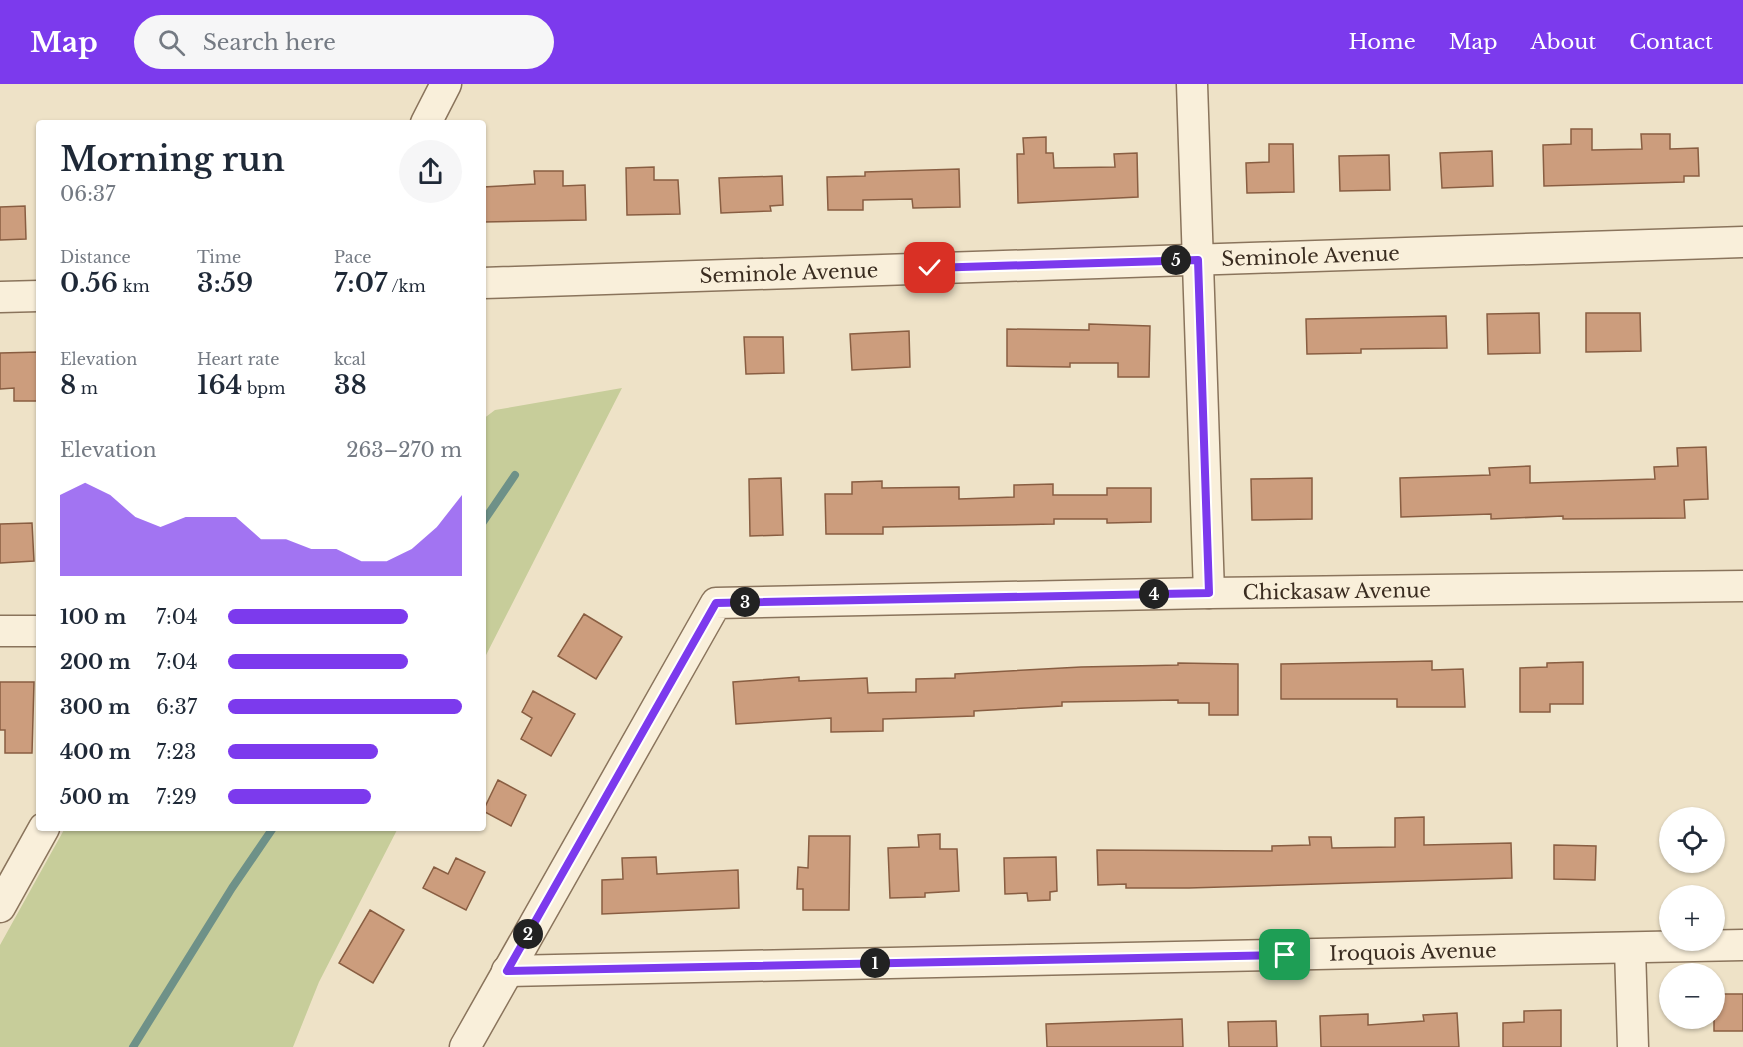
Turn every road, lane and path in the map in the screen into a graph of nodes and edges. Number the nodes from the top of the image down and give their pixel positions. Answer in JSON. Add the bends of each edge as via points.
{"nodes":[{"id":1,"x":446,"y":84,"type":"edge"},
{"id":2,"x":1192,"y":84,"type":"edge"},
{"id":3,"x":428,"y":120,"type":"edge"},
{"id":4,"x":1743,"y":242,"type":"edge"},
{"id":5,"x":1198,"y":260,"type":"junction"},
{"id":6,"x":486,"y":284,"type":"edge"},
{"id":7,"x":36,"y":296,"type":"edge"},
{"id":8,"x":0,"y":297,"type":"edge"},
{"id":9,"x":1743,"y":586,"type":"edge"},
{"id":10,"x":1209,"y":593,"type":"junction"},
{"id":11,"x":0,"y":631,"type":"edge"},
{"id":12,"x":36,"y":631,"type":"edge"},
{"id":13,"x":42,"y":831,"type":"edge"},
{"id":14,"x":0,"y":907,"type":"edge"},
{"id":15,"x":1743,"y":945,"type":"edge"},
{"id":16,"x":1630,"y":948,"type":"junction"},
{"id":17,"x":507,"y":971,"type":"junction"},
{"id":18,"x":465,"y":1047,"type":"edge"},
{"id":19,"x":1633,"y":1047,"type":"edge"}],
"edges":[{"from":1,"to":3,"type":"street"},
{"from":2,"to":5,"type":"street"},
{"from":4,"to":5,"type":"street","name":"Seminole Avenue"},
{"from":5,"to":6,"type":"street","name":"Seminole Avenue"},
{"from":5,"to":10,"type":"street"},
{"from":7,"to":8,"type":"street"},
{"from":9,"to":10,"type":"street","name":"Chickasaw Avenue"},
{"from":10,"to":17,"type":"street","name":"Chickasaw Avenue","via":[[716,603]]},
{"from":11,"to":12,"type":"street"},
{"from":13,"to":14,"type":"street"},
{"from":15,"to":16,"type":"street","name":"Iroquois Avenue"},
{"from":16,"to":17,"type":"street","name":"Iroquois Avenue"},
{"from":16,"to":19,"type":"street"},
{"from":17,"to":18,"type":"street"}]}
